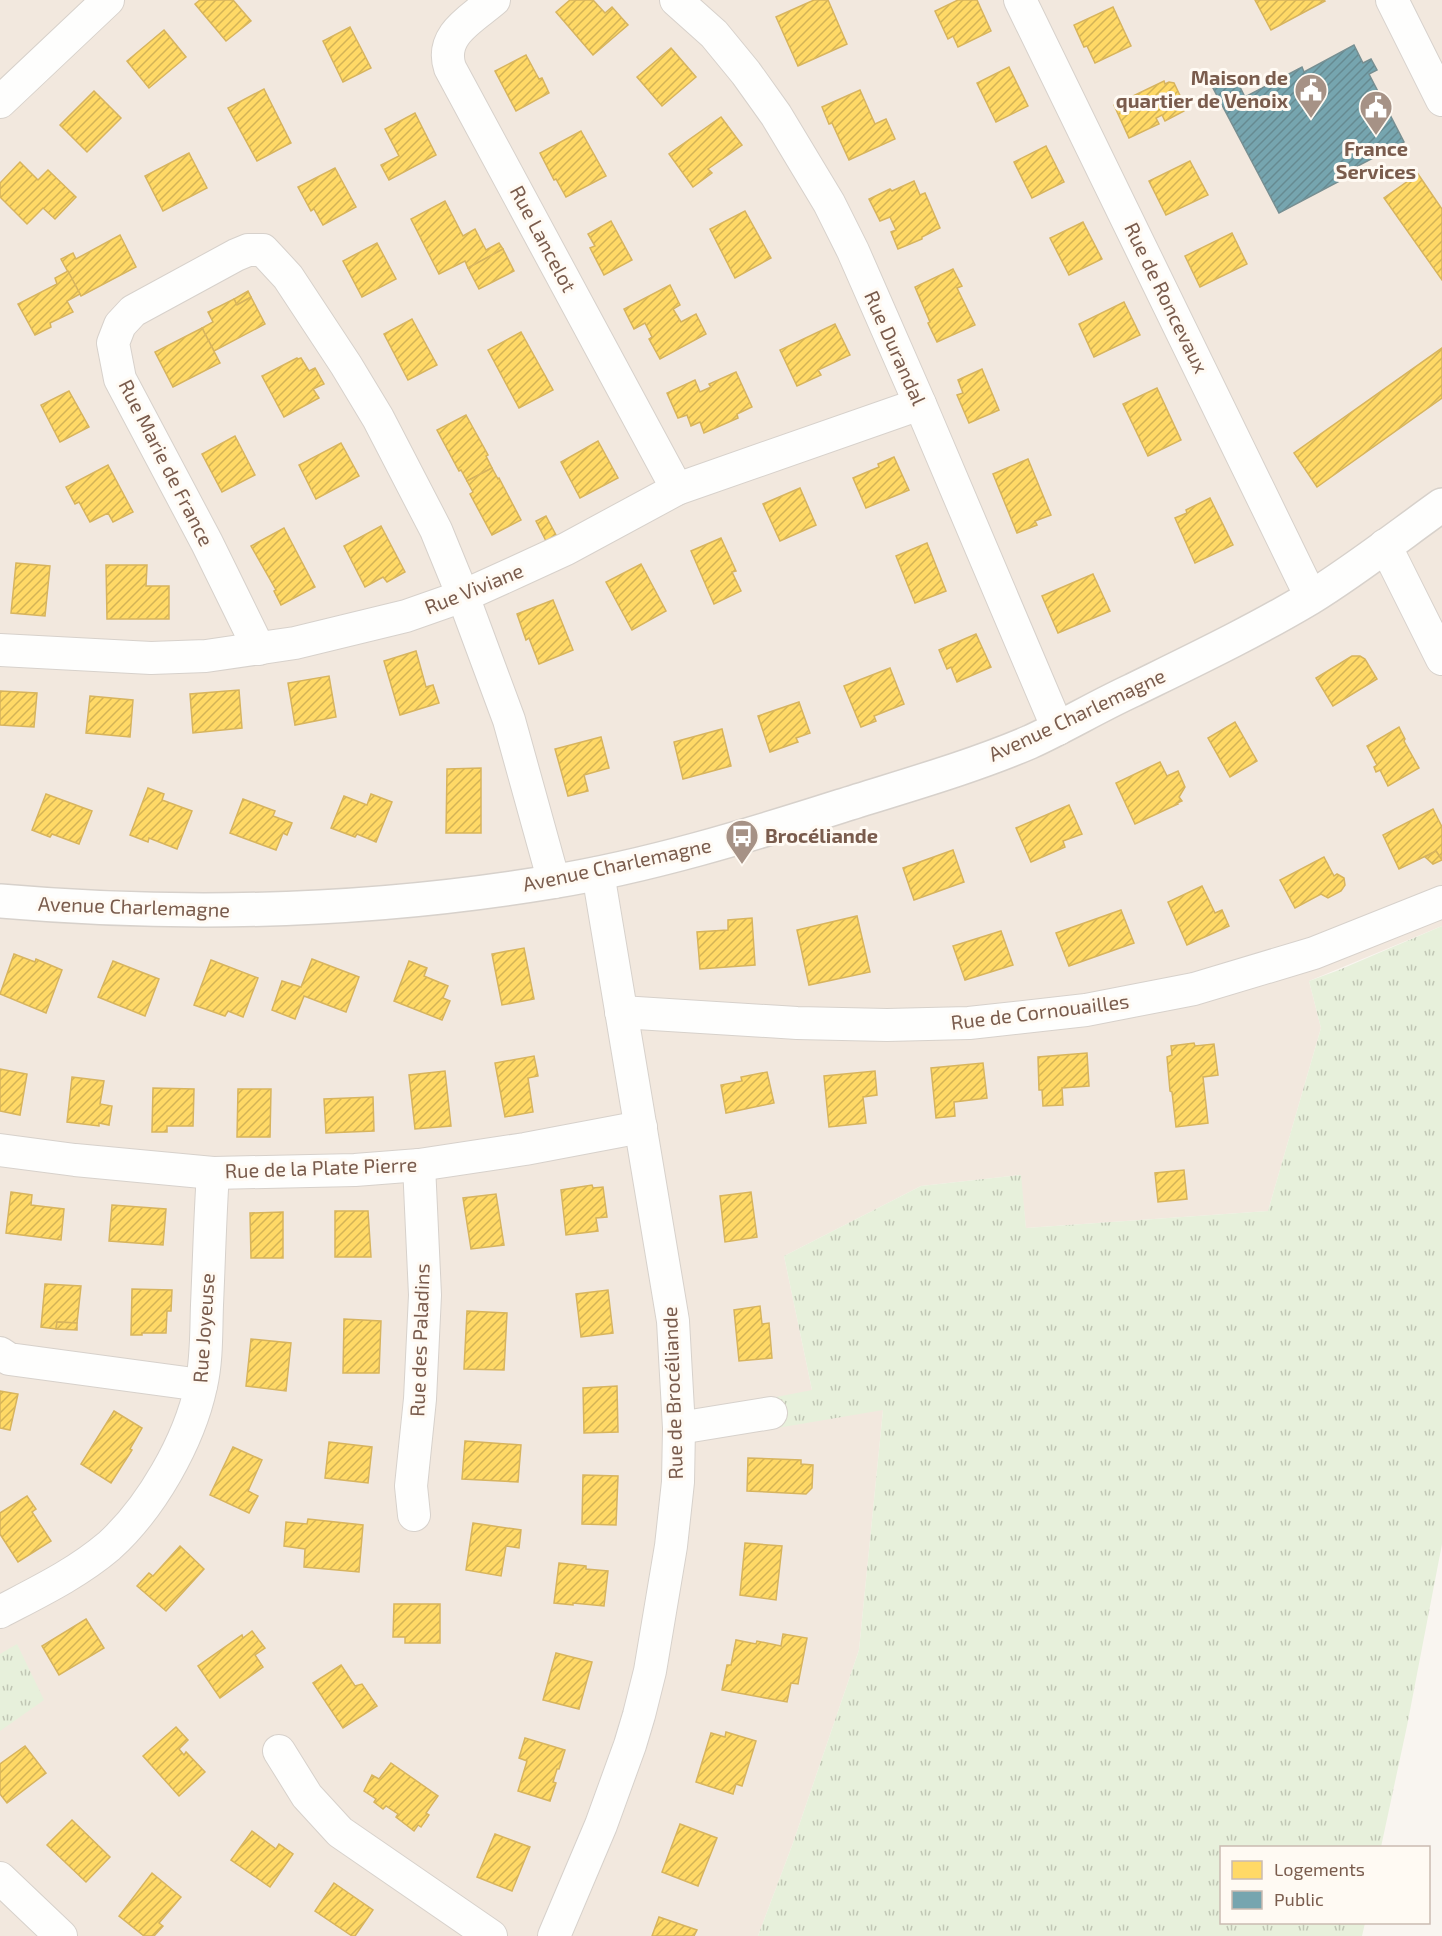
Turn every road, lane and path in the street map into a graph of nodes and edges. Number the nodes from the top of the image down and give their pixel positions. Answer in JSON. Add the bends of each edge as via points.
{"nodes":[{"id":1,"x":108,"y":0,"type":"edge"},
{"id":2,"x":494,"y":0,"type":"edge"},
{"id":3,"x":676,"y":0,"type":"edge"},
{"id":4,"x":1020,"y":0,"type":"edge"},
{"id":5,"x":1392,"y":0,"type":"edge"},
{"id":6,"x":1442,"y":100,"type":"edge"},
{"id":7,"x":0,"y":102,"type":"edge"},
{"id":8,"x":920,"y":404,"type":"junction"},
{"id":9,"x":677,"y":489,"type":"junction"},
{"id":10,"x":1442,"y":505,"type":"edge"},
{"id":11,"x":1385,"y":545,"type":"junction"},
{"id":12,"x":463,"y":596,"type":"junction"},
{"id":13,"x":1311,"y":597,"type":"junction"},
{"id":14,"x":259,"y":649,"type":"junction"},
{"id":15,"x":0,"y":650,"type":"edge"},
{"id":16,"x":1442,"y":659,"type":"edge"},
{"id":17,"x":1058,"y":729,"type":"junction"},
{"id":18,"x":598,"y":873,"type":"junction"},
{"id":19,"x":554,"y":882,"type":"junction"},
{"id":20,"x":0,"y":901,"type":"edge"},
{"id":21,"x":1442,"y":902,"type":"edge"},
{"id":22,"x":621,"y":1012,"type":"junction"},
{"id":23,"x":641,"y":1127,"type":"junction"},
{"id":24,"x":0,"y":1150,"type":"edge"},
{"id":25,"x":419,"y":1165,"type":"junction"},
{"id":26,"x":213,"y":1173,"type":"junction"},
{"id":27,"x":0,"y":1353,"type":"edge"},
{"id":28,"x":201,"y":1386,"type":"junction"},
{"id":29,"x":771,"y":1413,"type":"dead end"},
{"id":30,"x":679,"y":1428,"type":"junction"},
{"id":31,"x":414,"y":1515,"type":"dead end"},
{"id":32,"x":0,"y":1612,"type":"edge"},
{"id":33,"x":279,"y":1751,"type":"dead end"},
{"id":34,"x":0,"y":1878,"type":"edge"},
{"id":35,"x":61,"y":1936,"type":"edge"},
{"id":36,"x":491,"y":1936,"type":"edge"},
{"id":37,"x":554,"y":1936,"type":"edge"}],
"edges":[{"from":1,"to":7,"type":"street"},
{"from":2,"to":9,"type":"street","name":"Rue Lancelot","via":[[453,35],[447,47],[450,68]]},
{"from":3,"to":8,"type":"street","name":"Rue Durandal","via":[[714,34],[746,73],[803,159],[853,251]]},
{"from":4,"to":13,"type":"street","name":"Rue de Roncevaux"},
{"from":5,"to":6,"type":"street"},
{"from":8,"to":9,"type":"street","name":"Rue Viviane"},
{"from":8,"to":17,"type":"street","name":"Rue Durandal"},
{"from":9,"to":12,"type":"street","name":"Rue Viviane","via":[[566,549]]},
{"from":10,"to":11,"type":"street","name":"Avenue Charlemagne"},
{"from":11,"to":13,"type":"street","name":"Avenue Charlemagne"},
{"from":11,"to":16,"type":"street"},
{"from":12,"to":14,"type":"street","name":"Rue Viviane","via":[[406,616]]},
{"from":12,"to":14,"type":"street","name":"Rue Marie de France","via":[[436,531],[346,365],[288,277],[263,250],[248,250],[133,311],[120,326],[113,343],[120,379]]},
{"from":12,"to":19,"type":"street","via":[[509,720]]},
{"from":13,"to":17,"type":"street","name":"Avenue Charlemagne"},
{"from":14,"to":15,"type":"street","name":"Rue Viviane","via":[[151,658]]},
{"from":17,"to":18,"type":"street","name":"Avenue Charlemagne","via":[[979,762],[744,837]]},
{"from":18,"to":19,"type":"street","name":"Avenue Charlemagne"},
{"from":18,"to":22,"type":"street","name":"Rue de Brocéliande"},
{"from":19,"to":20,"type":"street","name":"Avenue Charlemagne","via":[[300,909],[171,911]]},
{"from":21,"to":22,"type":"street","name":"Rue de Cornouailles","via":[[1270,966],[1194,989],[1086,1010],[969,1023],[887,1025]]},
{"from":22,"to":23,"type":"street","name":"Rue de Brocéliande"},
{"from":23,"to":25,"type":"street","name":"Rue de la Plate Pierre"},
{"from":23,"to":30,"type":"street","name":"Rue de Brocéliande","via":[[673,1321]]},
{"from":24,"to":26,"type":"street","name":"Rue de la Plate Pierre"},
{"from":25,"to":26,"type":"street","name":"Rue de la Plate Pierre"},
{"from":25,"to":31,"type":"street","name":"Rue des Paladins","via":[[425,1295],[411,1486]]},
{"from":26,"to":28,"type":"street","name":"Rue Joyeuse"},
{"from":27,"to":28,"type":"street","via":[[9,1359]]},
{"from":28,"to":32,"type":"street","name":"Rue Joyeuse","via":[[192,1419],[175,1455],[145,1505],[127,1526],[109,1545],[60,1581]]},
{"from":29,"to":30,"type":"street"},
{"from":30,"to":37,"type":"street","name":"Rue de Brocéliande","via":[[671,1546],[650,1671],[630,1745]]},
{"from":33,"to":36,"type":"street","via":[[307,1796],[340,1832]]},
{"from":34,"to":35,"type":"street"}]}
